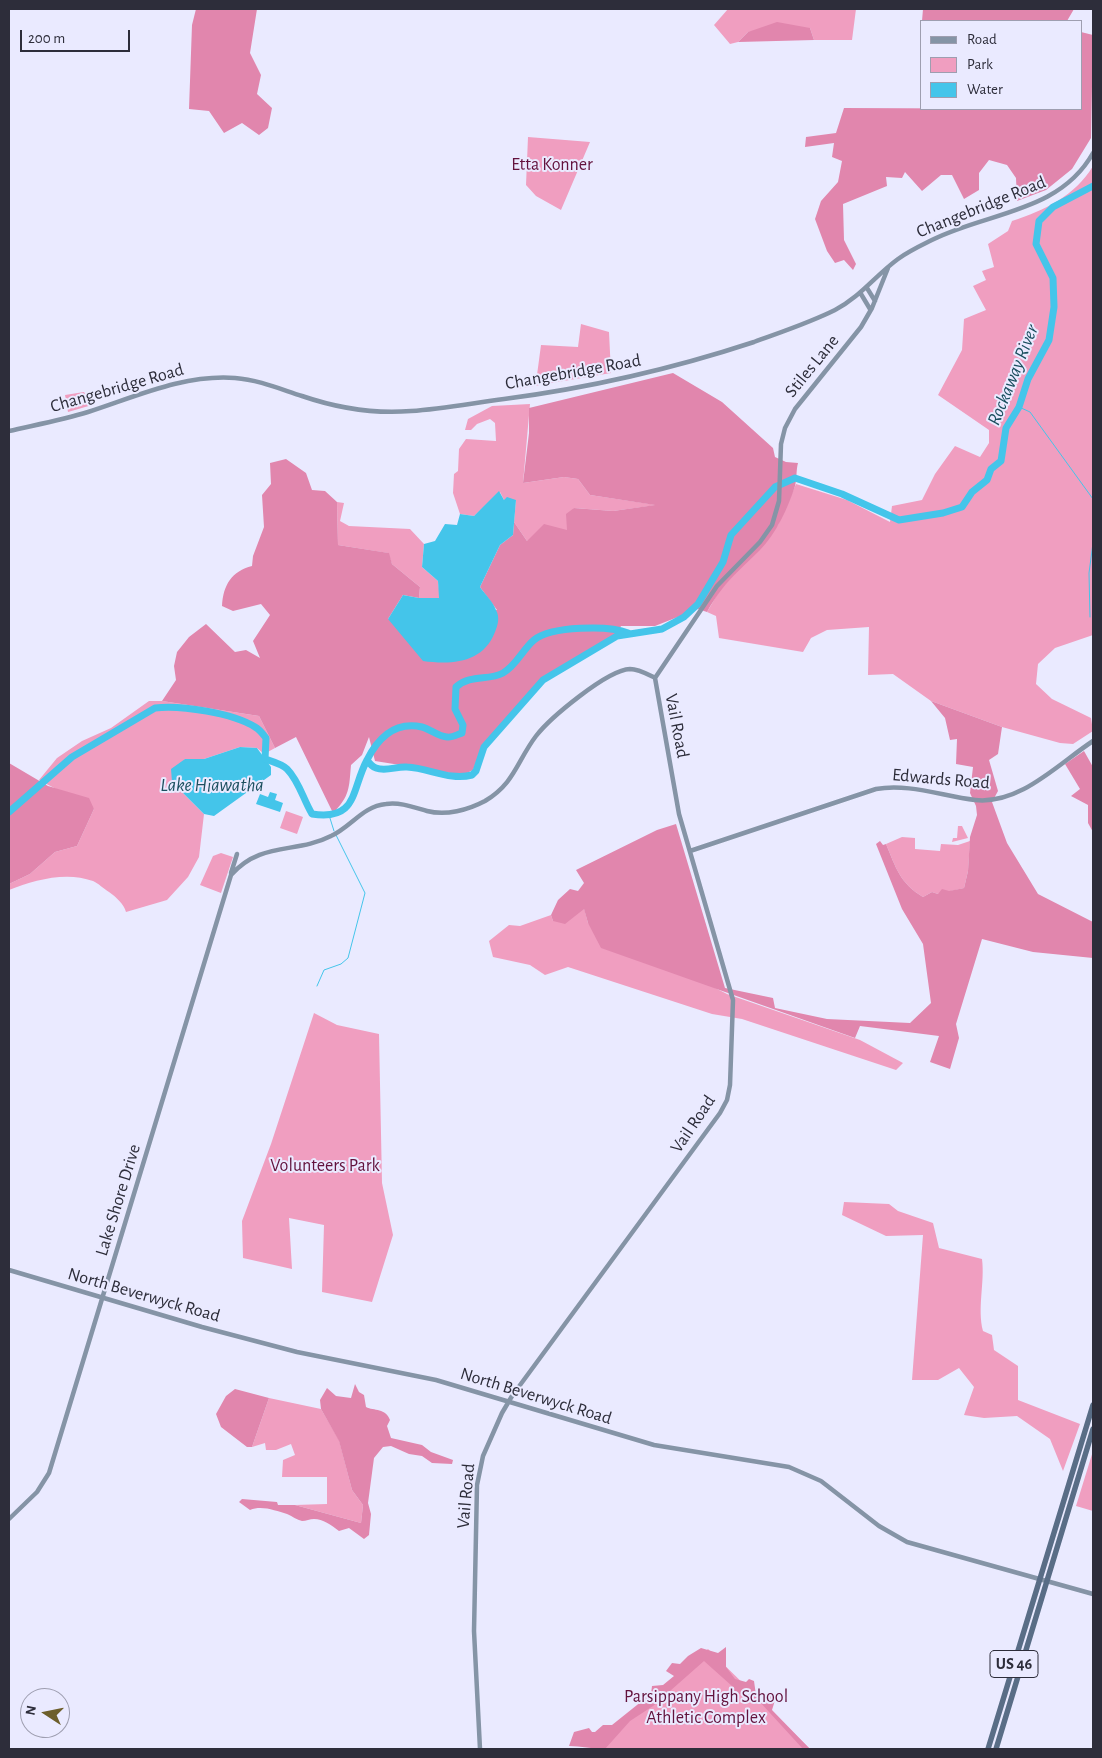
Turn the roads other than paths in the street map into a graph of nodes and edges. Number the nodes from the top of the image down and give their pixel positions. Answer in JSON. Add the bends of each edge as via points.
{"nodes":[{"id":1,"x":1093,"y":153,"type":"edge"},
{"id":2,"x":888,"y":268,"type":"junction"},
{"id":3,"x":867,"y":288,"type":"junction"},
{"id":4,"x":861,"y":294,"type":"junction"},
{"id":5,"x":875,"y":301,"type":"junction"},
{"id":6,"x":870,"y":309,"type":"junction"},
{"id":7,"x":9,"y":431,"type":"edge"},
{"id":8,"x":782,"y":444,"type":"joint"},
{"id":9,"x":655,"y":678,"type":"junction"},
{"id":10,"x":1093,"y":741,"type":"edge"},
{"id":11,"x":690,"y":851,"type":"junction"},
{"id":12,"x":237,"y":854,"type":"dead end"},
{"id":13,"x":231,"y":875,"type":"junction"},
{"id":14,"x":9,"y":1270,"type":"edge"},
{"id":15,"x":103,"y":1298,"type":"junction"},
{"id":16,"x":508,"y":1403,"type":"junction"},
{"id":17,"x":1093,"y":1405,"type":"edge"},
{"id":18,"x":1093,"y":1429,"type":"edge"},
{"id":19,"x":9,"y":1519,"type":"edge"},
{"id":20,"x":1040,"y":1579,"type":"junction"},
{"id":21,"x":1048,"y":1581,"type":"junction"},
{"id":22,"x":1093,"y":1594,"type":"edge"},
{"id":23,"x":480,"y":1749,"type":"edge"},
{"id":24,"x":988,"y":1749,"type":"edge"},
{"id":25,"x":996,"y":1749,"type":"edge"}],
"edges":[{"from":1,"to":2,"type":"street","name":"Changebridge Road","via":[[1072,180],[1048,198],[951,231],[909,252]]},
{"from":2,"to":3,"type":"street","name":"Changebridge Road"},
{"from":2,"to":5,"type":"street","name":"Stiles Lane"},
{"from":3,"to":4,"type":"street","name":"Changebridge Road"},
{"from":3,"to":5,"type":"street"},
{"from":4,"to":6,"type":"street"},
{"from":4,"to":7,"type":"street","name":"Changebridge Road","via":[[812,322],[735,348],[572,390],[385,412],[328,404],[258,381],[220,378],[165,386],[72,417]]},
{"from":5,"to":6,"type":"street","name":"Stiles Lane"},
{"from":6,"to":8,"type":"street","name":"Stiles Lane","via":[[852,340],[795,409],[785,428]]},
{"from":8,"to":9,"type":"street","name":"Vail Road","via":[[780,495],[768,531],[722,580]]},
{"from":9,"to":11,"type":"street","name":"Vail Road","via":[[679,814]]},
{"from":9,"to":13,"type":"street","via":[[638,670],[624,670],[567,705],[537,735],[509,780],[495,794],[475,806],[443,813],[404,804],[384,804],[366,811],[332,836],[313,843],[265,851],[250,858]]},
{"from":10,"to":11,"type":"street","name":"Edwards Road","via":[[1029,786],[1003,797],[976,800],[898,788],[876,789]]},
{"from":11,"to":16,"type":"street","name":"Vail Road","via":[[733,1000],[731,1076],[727,1100]]},
{"from":12,"to":13,"type":"street","name":"Lake Shore Drive"},
{"from":13,"to":15,"type":"street","name":"Lake Shore Drive"},
{"from":14,"to":15,"type":"street","name":"North Beverwyck Road"},
{"from":15,"to":16,"type":"street","name":"North Beverwyck Road","via":[[306,1354],[425,1378]]},
{"from":15,"to":19,"type":"street","name":"Lake Shore Drive","via":[[49,1473],[37,1492]]},
{"from":16,"to":20,"type":"street","name":"North Beverwyck Road","via":[[654,1445],[789,1467],[821,1481],[879,1526],[907,1542]]},
{"from":16,"to":23,"type":"street","name":"Vail Road","via":[[483,1456],[478,1485],[474,1631]]},
{"from":17,"to":20,"type":"highway","number":"US 46"},
{"from":18,"to":21,"type":"highway","number":"US 46"},
{"from":20,"to":21,"type":"street","name":"North Beverwyck Road"},
{"from":20,"to":24,"type":"highway","number":"US 46"},
{"from":21,"to":22,"type":"street","name":"North Beverwyck Road"},
{"from":21,"to":25,"type":"highway","number":"US 46"}]}
